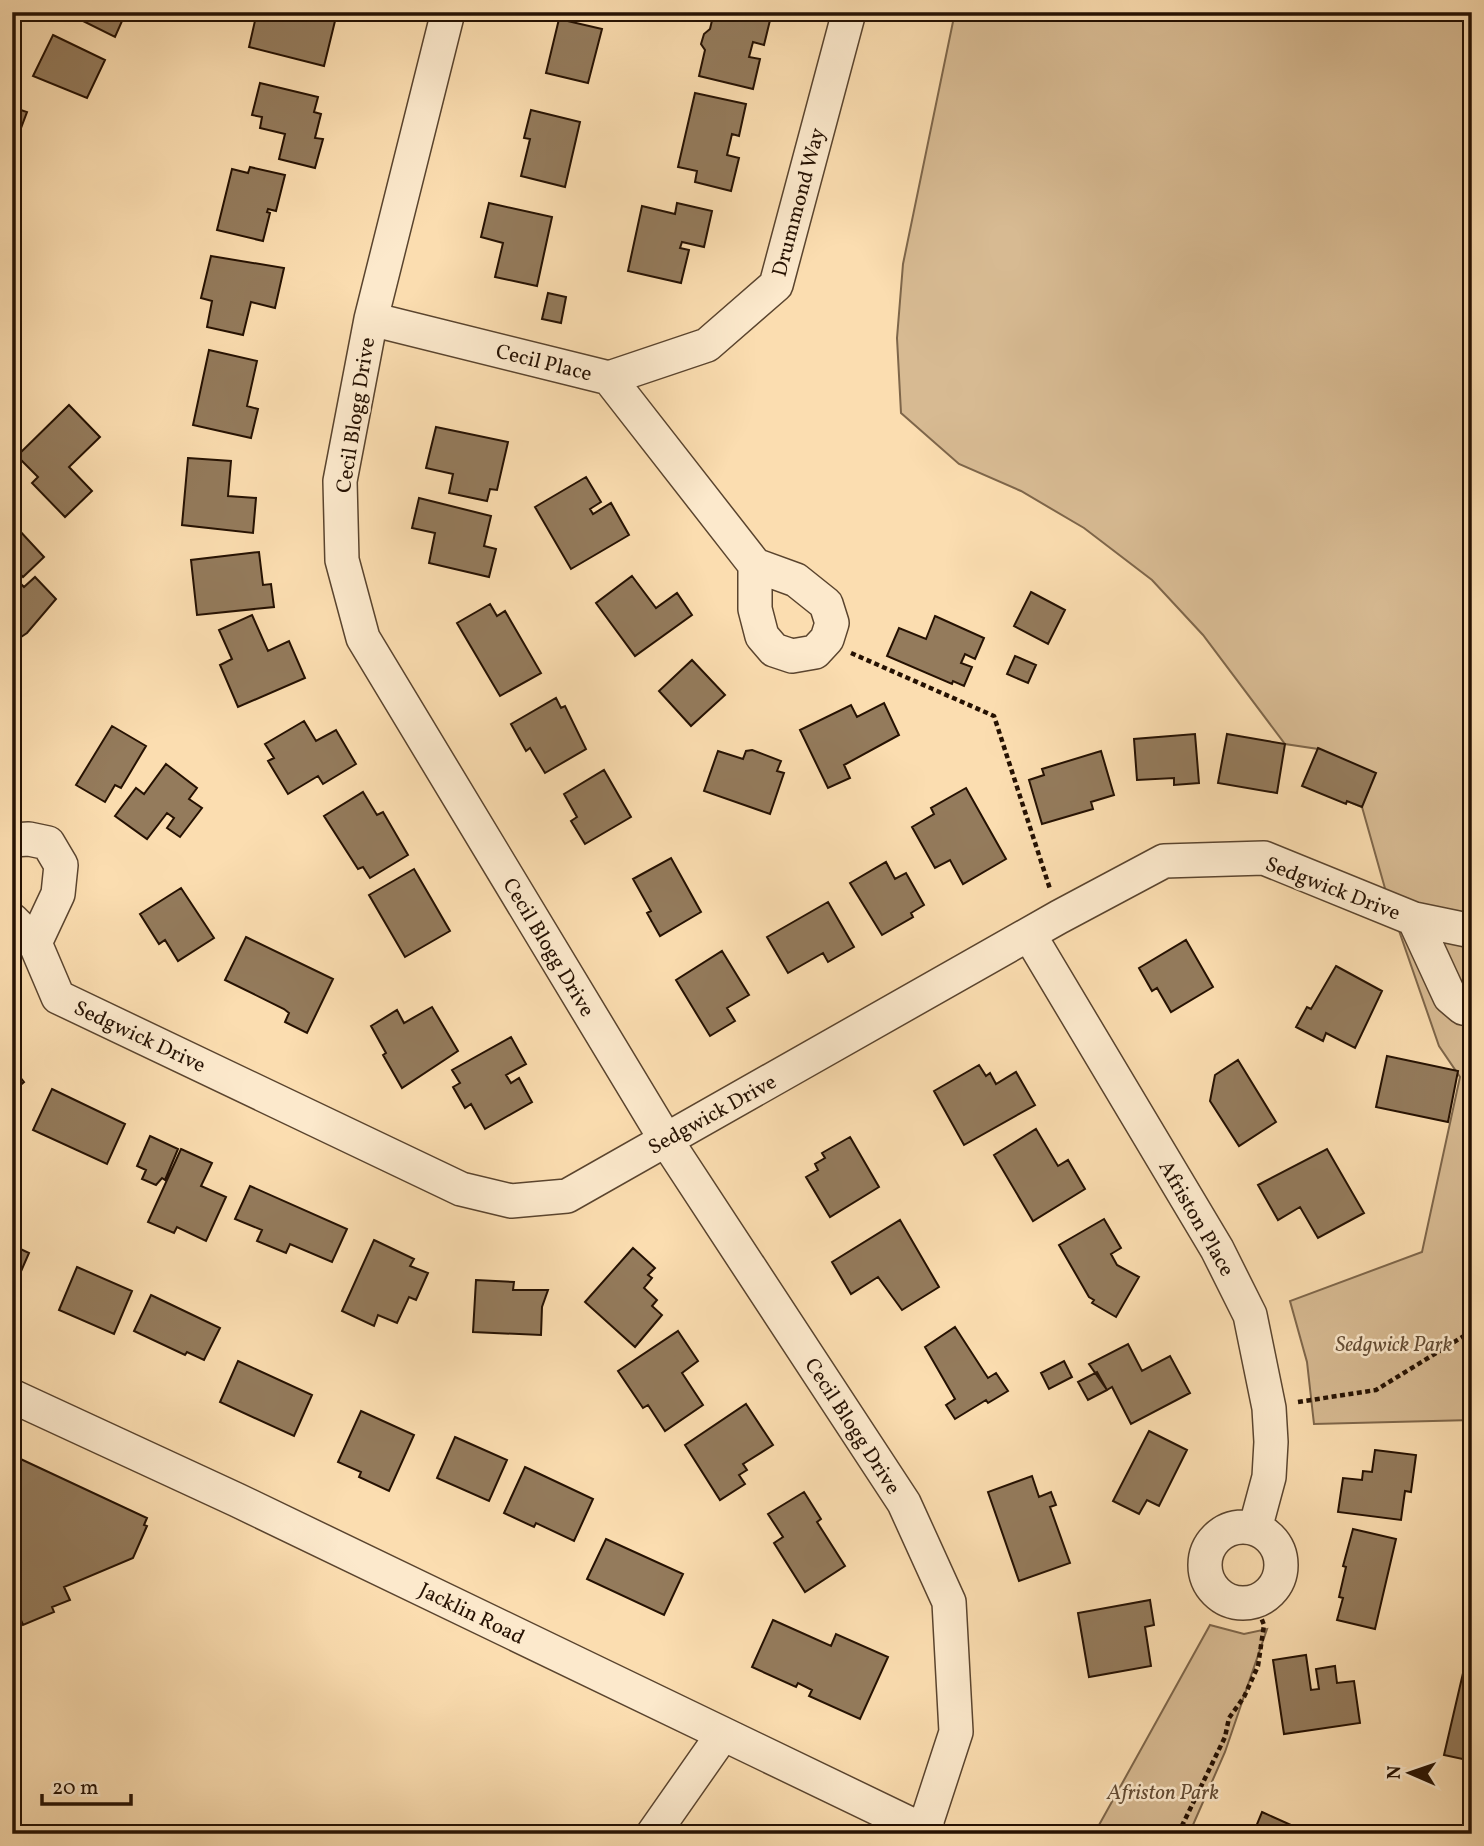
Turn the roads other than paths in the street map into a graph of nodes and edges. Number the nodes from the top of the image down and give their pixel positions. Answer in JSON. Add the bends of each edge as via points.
{"nodes":[{"id":1,"x":448,"y":12,"type":"edge"},
{"id":2,"x":849,"y":12,"type":"edge"},
{"id":3,"x":371,"y":319,"type":"junction"},
{"id":4,"x":609,"y":378,"type":"junction"},
{"id":5,"x":755,"y":565,"type":"junction"},
{"id":6,"x":12,"y":840,"type":"edge"},
{"id":7,"x":1413,"y":919,"type":"junction"},
{"id":8,"x":12,"y":920,"type":"edge"},
{"id":9,"x":1472,"y":931,"type":"edge"},
{"id":10,"x":1030,"y":936,"type":"junction"},
{"id":11,"x":35,"y":943,"type":"junction"},
{"id":12,"x":1472,"y":1009,"type":"edge"},
{"id":13,"x":666,"y":1140,"type":"junction"},
{"id":14,"x":12,"y":1396,"type":"edge"},
{"id":15,"x":1255,"y":1529,"type":"junction"},
{"id":16,"x":723,"y":1734,"type":"junction"},
{"id":17,"x":927,"y":1832,"type":"edge"},
{"id":18,"x":653,"y":1834,"type":"edge"}],
"edges":[{"from":1,"to":3,"type":"street","name":"Cecil Blogg Drive"},
{"from":2,"to":4,"type":"street","name":"Drummond Way","via":[[776,285],[707,345]]},
{"from":3,"to":4,"type":"street","name":"Cecil Place"},
{"from":3,"to":13,"type":"street","name":"Cecil Blogg Drive","via":[[340,481],[341,560],[363,638]]},
{"from":4,"to":5,"type":"street","name":"Cecil Place"},
{"from":5,"to":5,"type":"street","via":[[755,609],[762,636],[774,650],[792,656],[815,652],[827,639],[832,623],[826,604],[796,580]]},
{"from":6,"to":11,"type":"street","via":[[48,843],[61,865],[58,894]]},
{"from":7,"to":9,"type":"street","name":"Sedgwick Drive"},
{"from":7,"to":10,"type":"street","name":"Sedgwick Drive","via":[[1264,858],[1164,861]]},
{"from":7,"to":12,"type":"street","name":"Sedgwick Drive","via":[[1450,997]]},
{"from":8,"to":11,"type":"street","name":"Sedgwick Drive"},
{"from":10,"to":13,"type":"street","name":"Sedgwick Drive"},
{"from":10,"to":15,"type":"street","name":"Afriston Place","via":[[1217,1249],[1250,1315],[1269,1408],[1269,1477]]},
{"from":11,"to":13,"type":"street","name":"Sedgwick Drive","via":[[58,997],[461,1189],[511,1201],[567,1196]]},
{"from":13,"to":17,"type":"street","name":"Cecil Blogg Drive","via":[[904,1503],[949,1602],[956,1732]]},
{"from":14,"to":16,"type":"street","name":"Jacklin Road"},
{"from":15,"to":15,"type":"street","via":[[1278,1550],[1281,1565],[1273,1587],[1255,1602],[1239,1604],[1212,1588],[1206,1573],[1209,1550],[1224,1532],[1239,1527]]},
{"from":16,"to":17,"type":"street","name":"Jacklin Road"},
{"from":16,"to":18,"type":"street"}]}
